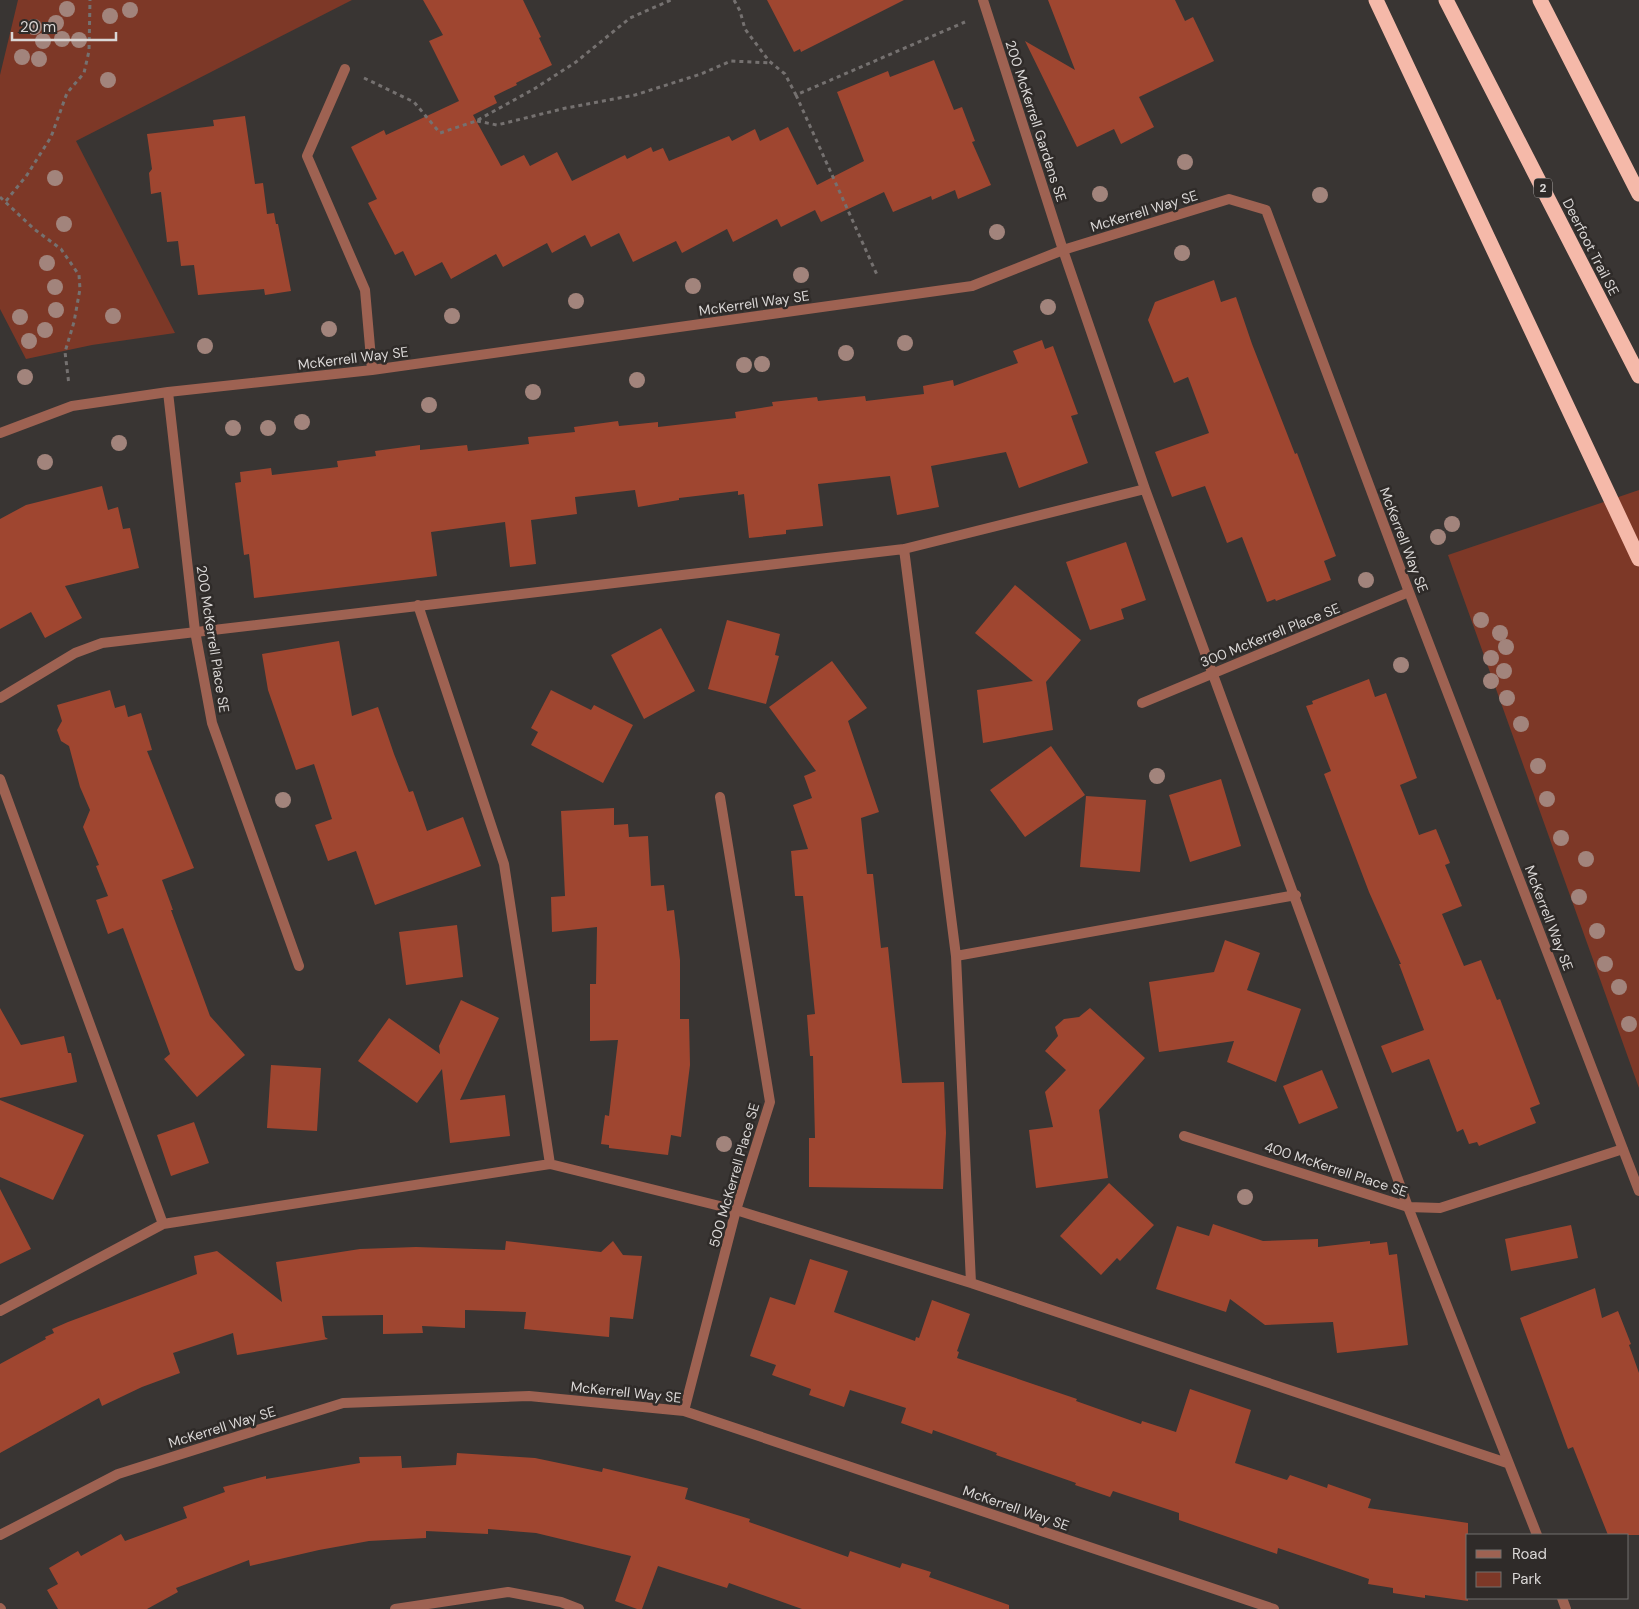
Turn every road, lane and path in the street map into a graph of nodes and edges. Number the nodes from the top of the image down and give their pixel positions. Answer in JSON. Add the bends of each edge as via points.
{"nodes":[{"id":1,"x":90,"y":0,"type":"edge"},
{"id":2,"x":671,"y":0,"type":"edge"},
{"id":3,"x":734,"y":0,"type":"edge"},
{"id":4,"x":983,"y":0,"type":"edge"},
{"id":5,"x":1376,"y":0,"type":"edge"},
{"id":6,"x":1446,"y":0,"type":"edge"},
{"id":7,"x":1540,"y":0,"type":"edge"},
{"id":8,"x":987,"y":13,"type":"junction"},
{"id":9,"x":772,"y":63,"type":"junction"},
{"id":10,"x":345,"y":69,"type":"joint"},
{"id":11,"x":796,"y":95,"type":"junction"},
{"id":12,"x":476,"y":121,"type":"junction"},
{"id":13,"x":1639,"y":194,"type":"edge"},
{"id":14,"x":0,"y":197,"type":"edge"},
{"id":15,"x":6,"y":201,"type":"junction"},
{"id":16,"x":1063,"y":250,"type":"junction"},
{"id":17,"x":888,"y":298,"type":"junction"},
{"id":18,"x":372,"y":370,"type":"junction"},
{"id":19,"x":1639,"y":376,"type":"edge"},
{"id":20,"x":168,"y":392,"type":"junction"},
{"id":21,"x":72,"y":406,"type":"junction"},
{"id":22,"x":0,"y":434,"type":"edge"},
{"id":23,"x":1145,"y":489,"type":"junction"},
{"id":24,"x":904,"y":550,"type":"junction"},
{"id":25,"x":1639,"y":559,"type":"edge"},
{"id":26,"x":1409,"y":592,"type":"junction"},
{"id":27,"x":418,"y":605,"type":"junction"},
{"id":28,"x":195,"y":631,"type":"junction"},
{"id":29,"x":1212,"y":674,"type":"junction"},
{"id":30,"x":0,"y":698,"type":"edge"},
{"id":31,"x":1142,"y":703,"type":"dead end"},
{"id":32,"x":0,"y":779,"type":"edge"},
{"id":33,"x":720,"y":797,"type":"dead end"},
{"id":34,"x":1296,"y":895,"type":"junction"},
{"id":35,"x":956,"y":956,"type":"junction"},
{"id":36,"x":299,"y":966,"type":"dead end"},
{"id":37,"x":1184,"y":1136,"type":"dead end"},
{"id":38,"x":1623,"y":1149,"type":"junction"},
{"id":39,"x":550,"y":1164,"type":"junction"},
{"id":40,"x":1639,"y":1191,"type":"edge"},
{"id":41,"x":1408,"y":1207,"type":"junction"},
{"id":42,"x":736,"y":1210,"type":"junction"},
{"id":43,"x":164,"y":1224,"type":"junction"},
{"id":44,"x":971,"y":1283,"type":"junction"},
{"id":45,"x":0,"y":1311,"type":"edge"},
{"id":46,"x":684,"y":1411,"type":"junction"},
{"id":47,"x":1507,"y":1462,"type":"junction"},
{"id":48,"x":1536,"y":1534,"type":"edge"},
{"id":49,"x":0,"y":1535,"type":"edge"},
{"id":50,"x":395,"y":1609,"type":"edge"},
{"id":51,"x":580,"y":1609,"type":"edge"},
{"id":52,"x":1274,"y":1609,"type":"edge"}],
"edges":[{"from":1,"to":15,"type":"path","via":[[89,51],[84,72],[68,93],[51,137]]},
{"from":2,"to":12,"type":"path","via":[[630,18],[576,62]]},
{"from":3,"to":9,"type":"path","via":[[744,29]]},
{"from":4,"to":8,"type":"street","name":"200 McKerrell Gardens SE"},
{"from":5,"to":25,"type":"highway"},
{"from":6,"to":19,"type":"highway","name":"Deerfoot Trail SE","number":"2"},
{"from":7,"to":13,"type":"highway"},
{"from":8,"to":11,"type":"path"},
{"from":8,"to":16,"type":"street","name":"200 McKerrell Gardens SE"},
{"from":9,"to":11,"type":"path","via":[[785,74]]},
{"from":9,"to":12,"type":"path","via":[[731,61],[635,95],[497,125]]},
{"from":10,"to":12,"type":"path","via":[[414,102],[440,133]]},
{"from":10,"to":18,"type":"street","via":[[307,156],[365,290]]},
{"from":11,"to":17,"type":"path"},
{"from":14,"to":15,"type":"path"},
{"from":15,"to":21,"type":"path","via":[[34,229],[61,249],[79,275],[80,289],[65,352]]},
{"from":16,"to":17,"type":"street","name":"McKerrell Way SE","via":[[972,286]]},
{"from":16,"to":23,"type":"street","name":"200 McKerrell Gardens SE"},
{"from":16,"to":26,"type":"street","name":"McKerrell Way SE","via":[[1229,199],[1266,210]]},
{"from":17,"to":18,"type":"street","name":"McKerrell Way SE"},
{"from":18,"to":20,"type":"street","name":"McKerrell Way SE"},
{"from":20,"to":21,"type":"street","name":"McKerrell Way SE"},
{"from":20,"to":28,"type":"street","name":"200 McKerrell Place SE"},
{"from":21,"to":22,"type":"street","name":"McKerrell Way SE"},
{"from":23,"to":24,"type":"street"},
{"from":23,"to":29,"type":"street","name":"200 McKerrell Gardens SE"},
{"from":24,"to":27,"type":"street"},
{"from":24,"to":35,"type":"street"},
{"from":26,"to":29,"type":"street","name":"300 McKerrell Place SE"},
{"from":26,"to":38,"type":"street","name":"McKerrell Way SE"},
{"from":27,"to":28,"type":"street"},
{"from":27,"to":39,"type":"street","via":[[504,864]]},
{"from":28,"to":30,"type":"street","via":[[102,643],[75,653]]},
{"from":28,"to":36,"type":"street","name":"200 McKerrell Place SE","via":[[217,740]]},
{"from":29,"to":31,"type":"street","name":"300 McKerrell Place SE"},
{"from":29,"to":34,"type":"street","name":"200 McKerrell Gardens SE"},
{"from":32,"to":43,"type":"street"},
{"from":33,"to":42,"type":"street","name":"500 McKerrell Place SE","via":[[770,1102]]},
{"from":34,"to":35,"type":"street"},
{"from":34,"to":41,"type":"street","name":"200 McKerrell Gardens SE"},
{"from":35,"to":44,"type":"street"},
{"from":37,"to":41,"type":"street","name":"400 McKerrell Place SE"},
{"from":38,"to":40,"type":"street","name":"McKerrell Way SE"},
{"from":38,"to":41,"type":"street","name":"400 McKerrell Place SE","via":[[1440,1208]]},
{"from":39,"to":42,"type":"street"},
{"from":39,"to":43,"type":"street"},
{"from":41,"to":47,"type":"street","name":"200 McKerrell Gardens SE"},
{"from":42,"to":44,"type":"street"},
{"from":42,"to":46,"type":"street","name":"500 McKerrell Place SE"},
{"from":43,"to":45,"type":"street"},
{"from":44,"to":47,"type":"street"},
{"from":46,"to":49,"type":"street","name":"McKerrell Way SE","via":[[529,1396],[343,1403],[118,1474]]},
{"from":46,"to":52,"type":"street","name":"McKerrell Way SE"},
{"from":47,"to":48,"type":"street","name":"200 McKerrell Gardens SE"},
{"from":50,"to":51,"type":"street","via":[[508,1592]]}]}
